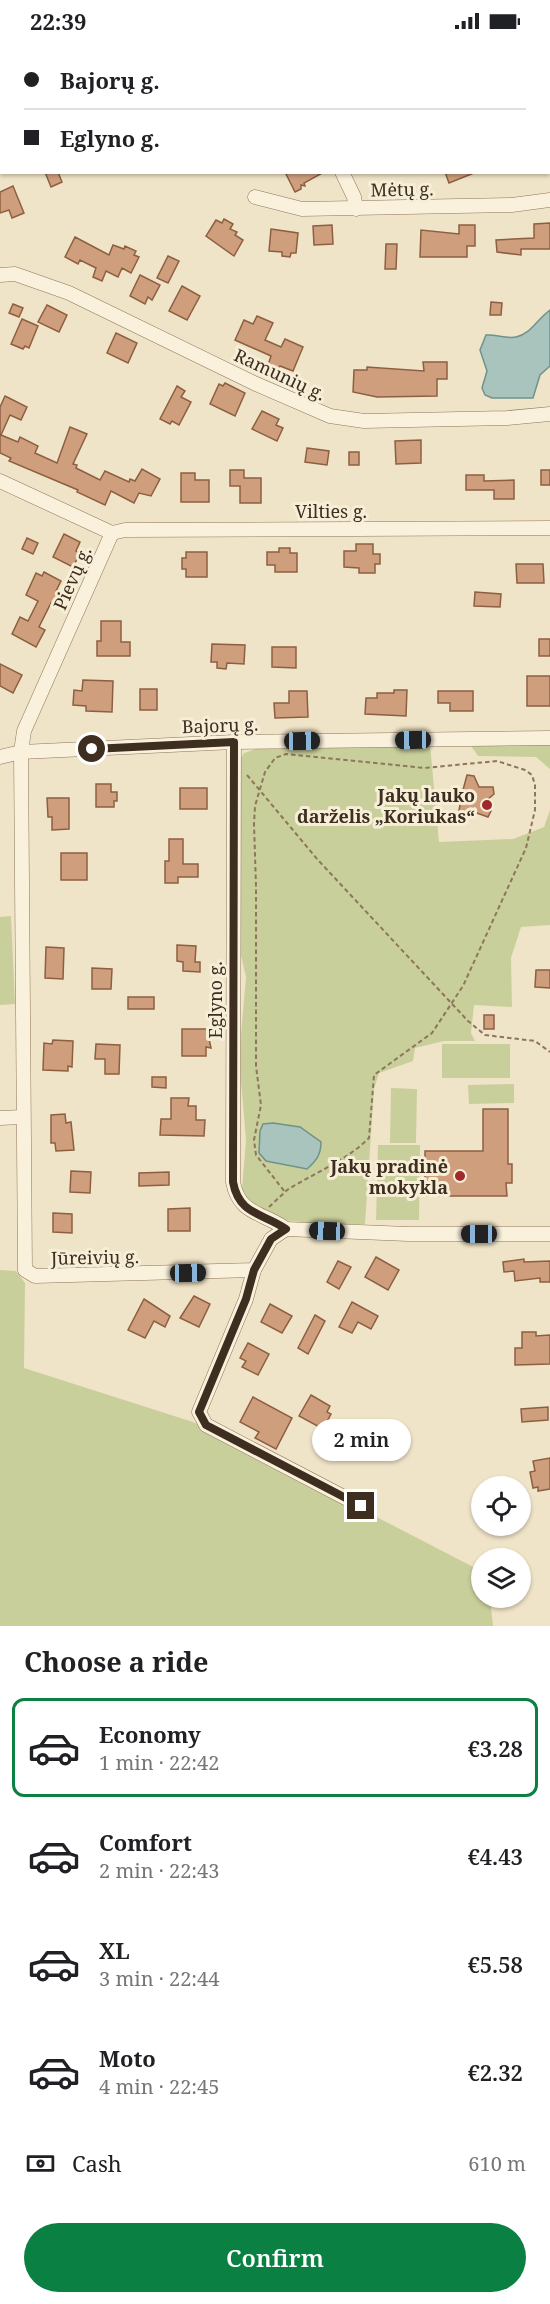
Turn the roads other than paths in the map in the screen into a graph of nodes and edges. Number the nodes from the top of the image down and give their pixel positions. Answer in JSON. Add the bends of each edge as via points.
{"nodes":[{"id":1,"x":343,"y":174,"type":"edge"},
{"id":2,"x":255,"y":197,"type":"dead end"},
{"id":3,"x":550,"y":200,"type":"edge"},
{"id":4,"x":356,"y":209,"type":"junction"},
{"id":5,"x":0,"y":275,"type":"edge"},
{"id":6,"x":550,"y":414,"type":"edge"},
{"id":7,"x":0,"y":481,"type":"edge"},
{"id":8,"x":550,"y":528,"type":"edge"},
{"id":9,"x":112,"y":533,"type":"junction"},
{"id":10,"x":550,"y":738,"type":"edge"},
{"id":11,"x":234,"y":742,"type":"junction"},
{"id":12,"x":21,"y":752,"type":"junction"},
{"id":13,"x":0,"y":757,"type":"edge"},
{"id":14,"x":23,"y":1117,"type":"junction"},
{"id":15,"x":0,"y":1118,"type":"edge"},
{"id":16,"x":286,"y":1229,"type":"junction"},
{"id":17,"x":550,"y":1234,"type":"edge"},
{"id":18,"x":254,"y":1270,"type":"junction"},
{"id":19,"x":361,"y":1506,"type":"dead end"}],
"edges":[{"from":1,"to":4,"type":"street"},
{"from":2,"to":4,"type":"street","name":"Mėtų g.","via":[[302,209]]},
{"from":3,"to":4,"type":"street","name":"Mėtų g.","via":[[512,205]]},
{"from":5,"to":6,"type":"street","name":"Ramunių g.","via":[[15,274],[69,292],[330,416],[364,421]]},
{"from":7,"to":9,"type":"street","name":"Pievų g."},
{"from":8,"to":9,"type":"street","name":"Vilties g."},
{"from":9,"to":12,"type":"street","name":"Pievų g.","via":[[24,731]]},
{"from":10,"to":11,"type":"street","name":"Bajorų g."},
{"from":11,"to":12,"type":"street","name":"Bajorų g."},
{"from":11,"to":16,"type":"street","name":"Eglyno g.","via":[[233,1182],[236,1197],[244,1207]]},
{"from":12,"to":13,"type":"street","name":"Bajorų g."},
{"from":12,"to":14,"type":"street","name":"Jūreivių g."},
{"from":14,"to":15,"type":"street"},
{"from":14,"to":18,"type":"street","name":"Jūreivių g.","via":[[25,1270],[35,1276]]},
{"from":16,"to":17,"type":"street"},
{"from":16,"to":18,"type":"street","via":[[271,1239]]},
{"from":18,"to":19,"type":"street","via":[[246,1299],[199,1412],[200,1419]]}]}
